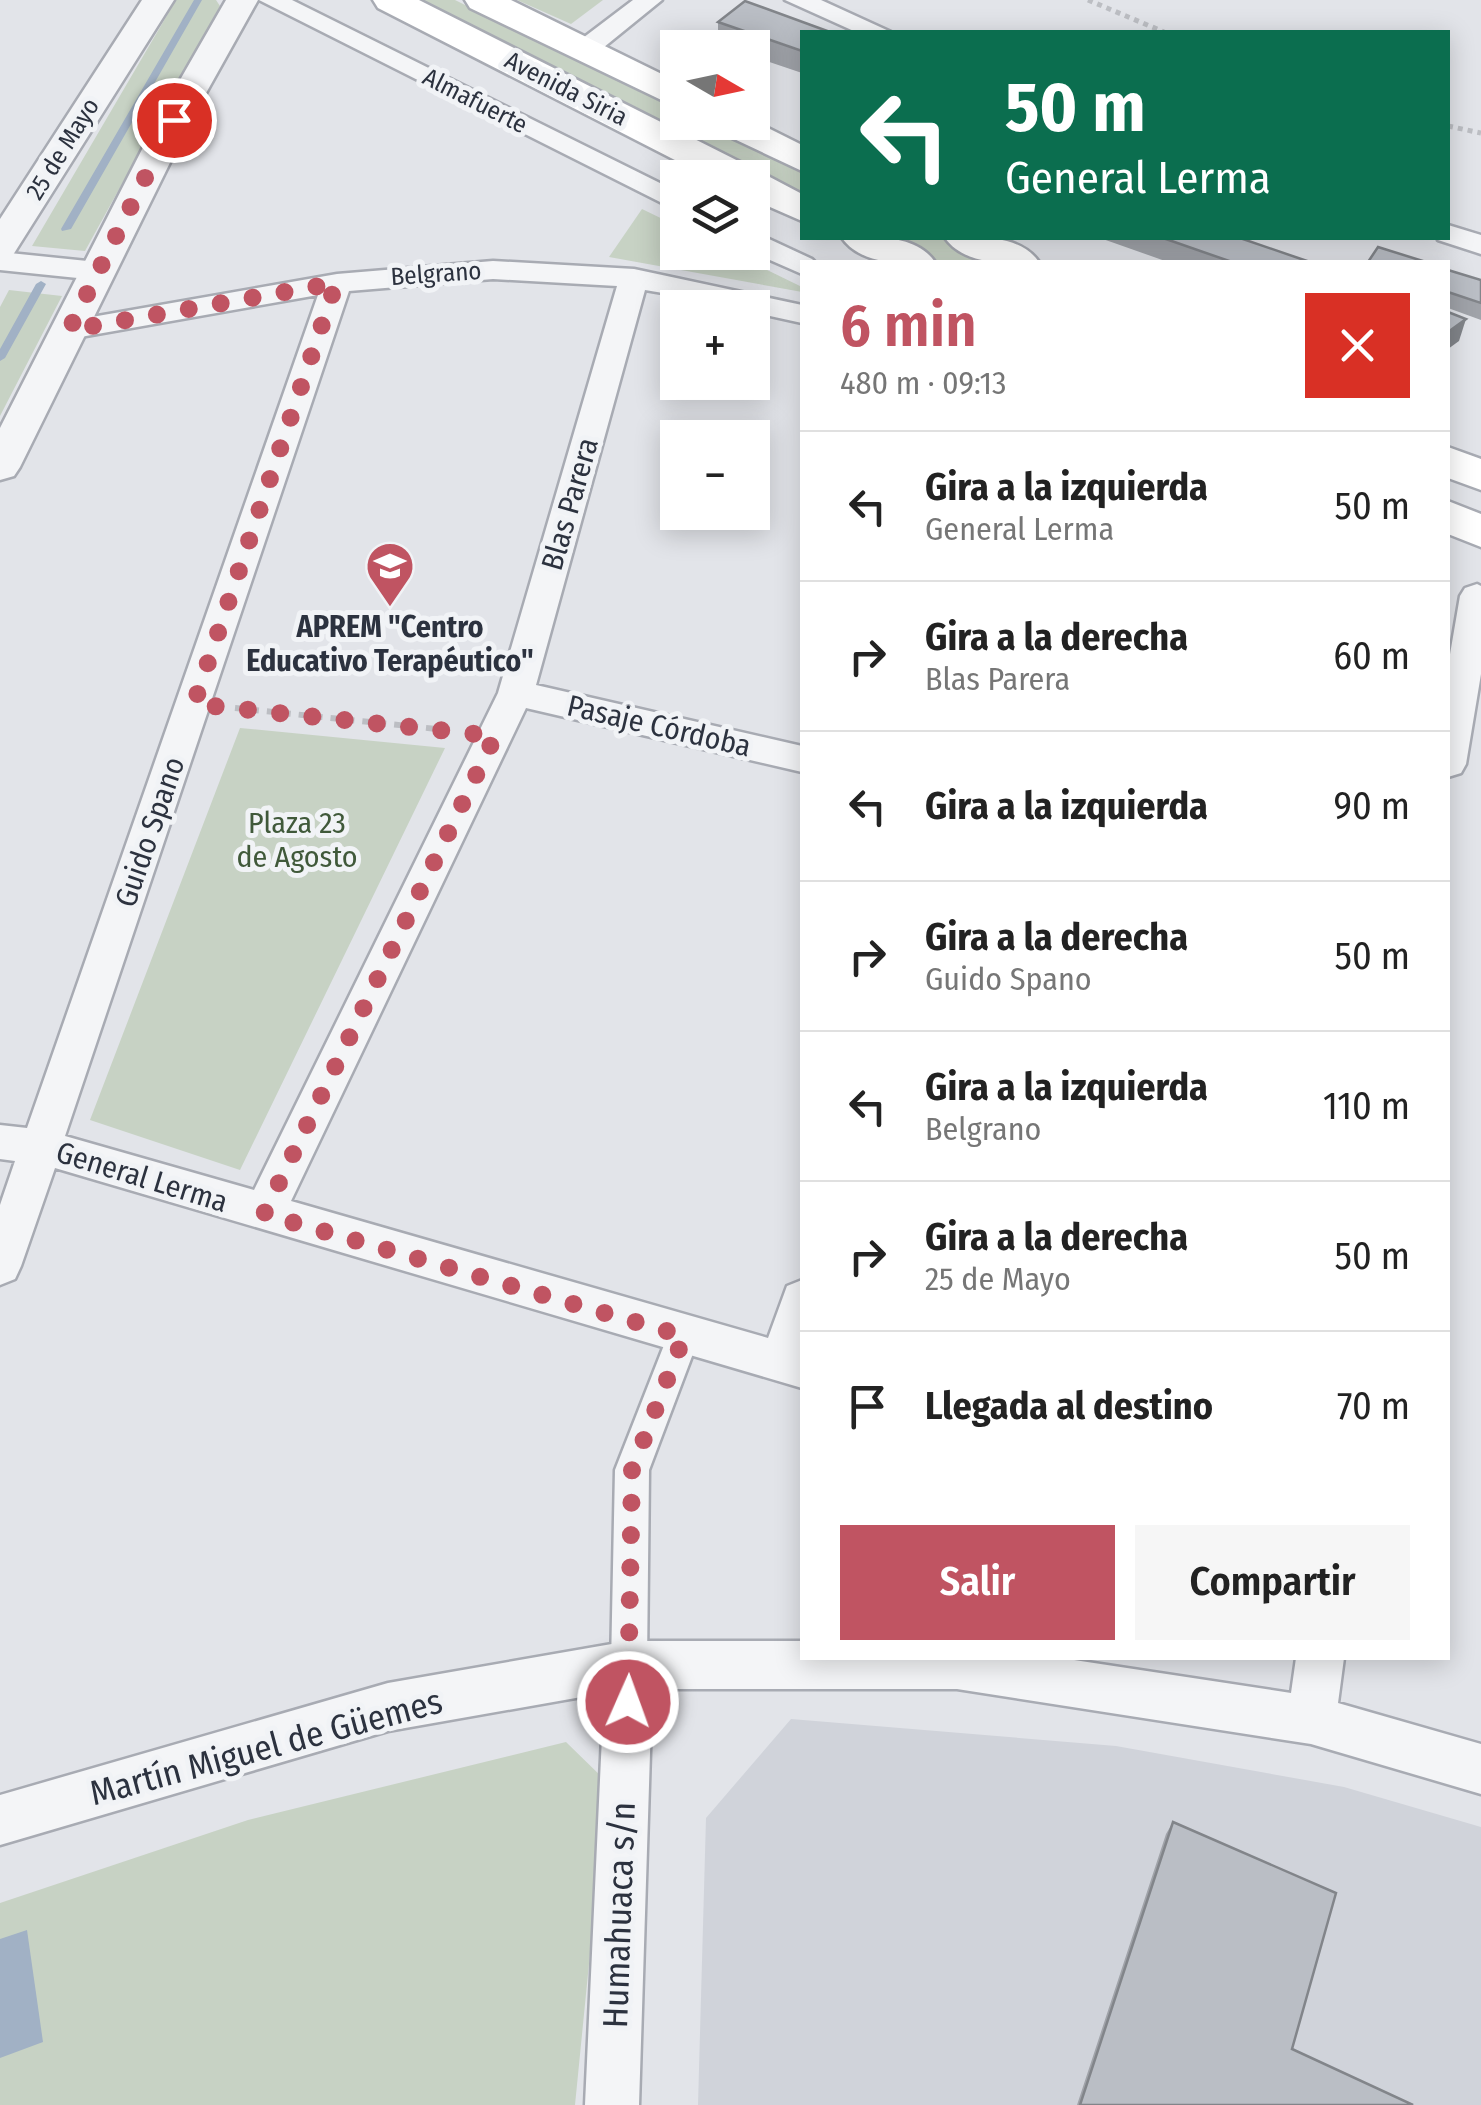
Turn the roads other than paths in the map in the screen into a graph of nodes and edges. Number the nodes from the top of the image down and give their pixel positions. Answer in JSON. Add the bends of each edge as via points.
{"nodes":[{"id":1,"x":158,"y":0,"type":"edge"},
{"id":2,"x":242,"y":0,"type":"edge"},
{"id":3,"x":272,"y":0,"type":"edge"},
{"id":4,"x":391,"y":0,"type":"edge"},
{"id":5,"x":483,"y":0,"type":"edge"},
{"id":6,"x":649,"y":0,"type":"edge"},
{"id":7,"x":798,"y":0,"type":"edge"},
{"id":8,"x":873,"y":30,"type":"edge"},
{"id":9,"x":584,"y":50,"type":"junction"},
{"id":10,"x":660,"y":88,"type":"edge"},
{"id":11,"x":763,"y":140,"type":"edge"},
{"id":12,"x":800,"y":159,"type":"edge"},
{"id":13,"x":706,"y":160,"type":"edge"},
{"id":14,"x":770,"y":193,"type":"edge"},
{"id":15,"x":660,"y":194,"type":"edge"},
{"id":16,"x":800,"y":208,"type":"edge"},
{"id":17,"x":1450,"y":235,"type":"edge"},
{"id":18,"x":866,"y":240,"type":"edge"},
{"id":19,"x":970,"y":240,"type":"edge"},
{"id":20,"x":1481,"y":245,"type":"edge"},
{"id":21,"x":770,"y":249,"type":"edge"},
{"id":22,"x":8,"y":257,"type":"edge"},
{"id":23,"x":910,"y":260,"type":"edge"},
{"id":24,"x":1014,"y":260,"type":"edge"},
{"id":25,"x":800,"y":264,"type":"edge"},
{"id":26,"x":82,"y":269,"type":"junction"},
{"id":27,"x":634,"y":278,"type":"junction"},
{"id":28,"x":336,"y":283,"type":"junction"},
{"id":29,"x":800,"y":314,"type":"edge"},
{"id":30,"x":69,"y":330,"type":"junction"},
{"id":31,"x":1450,"y":462,"type":"edge"},
{"id":32,"x":0,"y":467,"type":"edge"},
{"id":33,"x":1481,"y":476,"type":"edge"},
{"id":34,"x":1450,"y":517,"type":"edge"},
{"id":35,"x":1481,"y":532,"type":"edge"},
{"id":36,"x":1469,"y":592,"type":"edge"},
{"id":37,"x":516,"y":693,"type":"junction"},
{"id":38,"x":1450,"y":748,"type":"edge"},
{"id":39,"x":800,"y":759,"type":"edge"},
{"id":40,"x":0,"y":1142,"type":"edge"},
{"id":41,"x":44,"y":1148,"type":"junction"},
{"id":42,"x":264,"y":1214,"type":"junction"},
{"id":43,"x":0,"y":1266,"type":"edge"},
{"id":44,"x":800,"y":1312,"type":"edge"},
{"id":45,"x":684,"y":1336,"type":"junction"},
{"id":46,"x":792,"y":1366,"type":"edge"},
{"id":47,"x":1320,"y":1660,"type":"edge"},
{"id":48,"x":629,"y":1665,"type":"junction"},
{"id":49,"x":1311,"y":1720,"type":"junction"},
{"id":50,"x":1481,"y":1769,"type":"edge"},
{"id":51,"x":0,"y":1820,"type":"edge"},
{"id":52,"x":612,"y":2105,"type":"edge"}],
"edges":[{"from":1,"to":22,"type":"street","name":"25 de Mayo"},
{"from":2,"to":26,"type":"street"},
{"from":3,"to":15,"type":"street","name":"Almafuerte"},
{"from":4,"to":13,"type":"main road","name":"Avenida Siria"},
{"from":5,"to":9,"type":"main road","name":"Avenida Siria"},
{"from":6,"to":9,"type":"street"},
{"from":7,"to":8,"type":"street"},
{"from":9,"to":10,"type":"main road","name":"Avenida Siria"},
{"from":11,"to":12,"type":"main road"},
{"from":14,"to":16,"type":"main road"},
{"from":17,"to":20,"type":"street"},
{"from":18,"to":23,"type":"main road"},
{"from":19,"to":24,"type":"main road"},
{"from":21,"to":25,"type":"street"},
{"from":22,"to":26,"type":"street"},
{"from":26,"to":30,"type":"street"},
{"from":27,"to":28,"type":"street","name":"Belgrano","via":[[476,270]]},
{"from":27,"to":29,"type":"street","name":"Belgrano"},
{"from":27,"to":37,"type":"street","name":"Blas Parera"},
{"from":28,"to":30,"type":"street","name":"Belgrano"},
{"from":28,"to":41,"type":"street","name":"Guido Spano"},
{"from":30,"to":32,"type":"street"},
{"from":31,"to":33,"type":"main road"},
{"from":34,"to":35,"type":"main road"},
{"from":36,"to":38,"type":"street"},
{"from":37,"to":39,"type":"street","name":"Pasaje Córdoba"},
{"from":37,"to":42,"type":"street","name":"Blas Parera"},
{"from":40,"to":41,"type":"street","name":"General Lerma"},
{"from":41,"to":42,"type":"street","name":"General Lerma"},
{"from":41,"to":43,"type":"street","name":"Guido Spano"},
{"from":42,"to":45,"type":"street","name":"General Lerma"},
{"from":44,"to":46,"type":"street"},
{"from":45,"to":46,"type":"street","name":"General Lerma"},
{"from":45,"to":48,"type":"street","via":[[632,1470]]},
{"from":47,"to":49,"type":"street"},
{"from":48,"to":49,"type":"street","name":"Martín Miguel de Güemes","via":[[957,1665]]},
{"from":48,"to":51,"type":"street","name":"Martín Miguel de Güemes","via":[[388,1707]]},
{"from":48,"to":52,"type":"street","name":"Humahuaca s/n"},
{"from":49,"to":50,"type":"street","name":"Martín Miguel de Güemes"}]}
